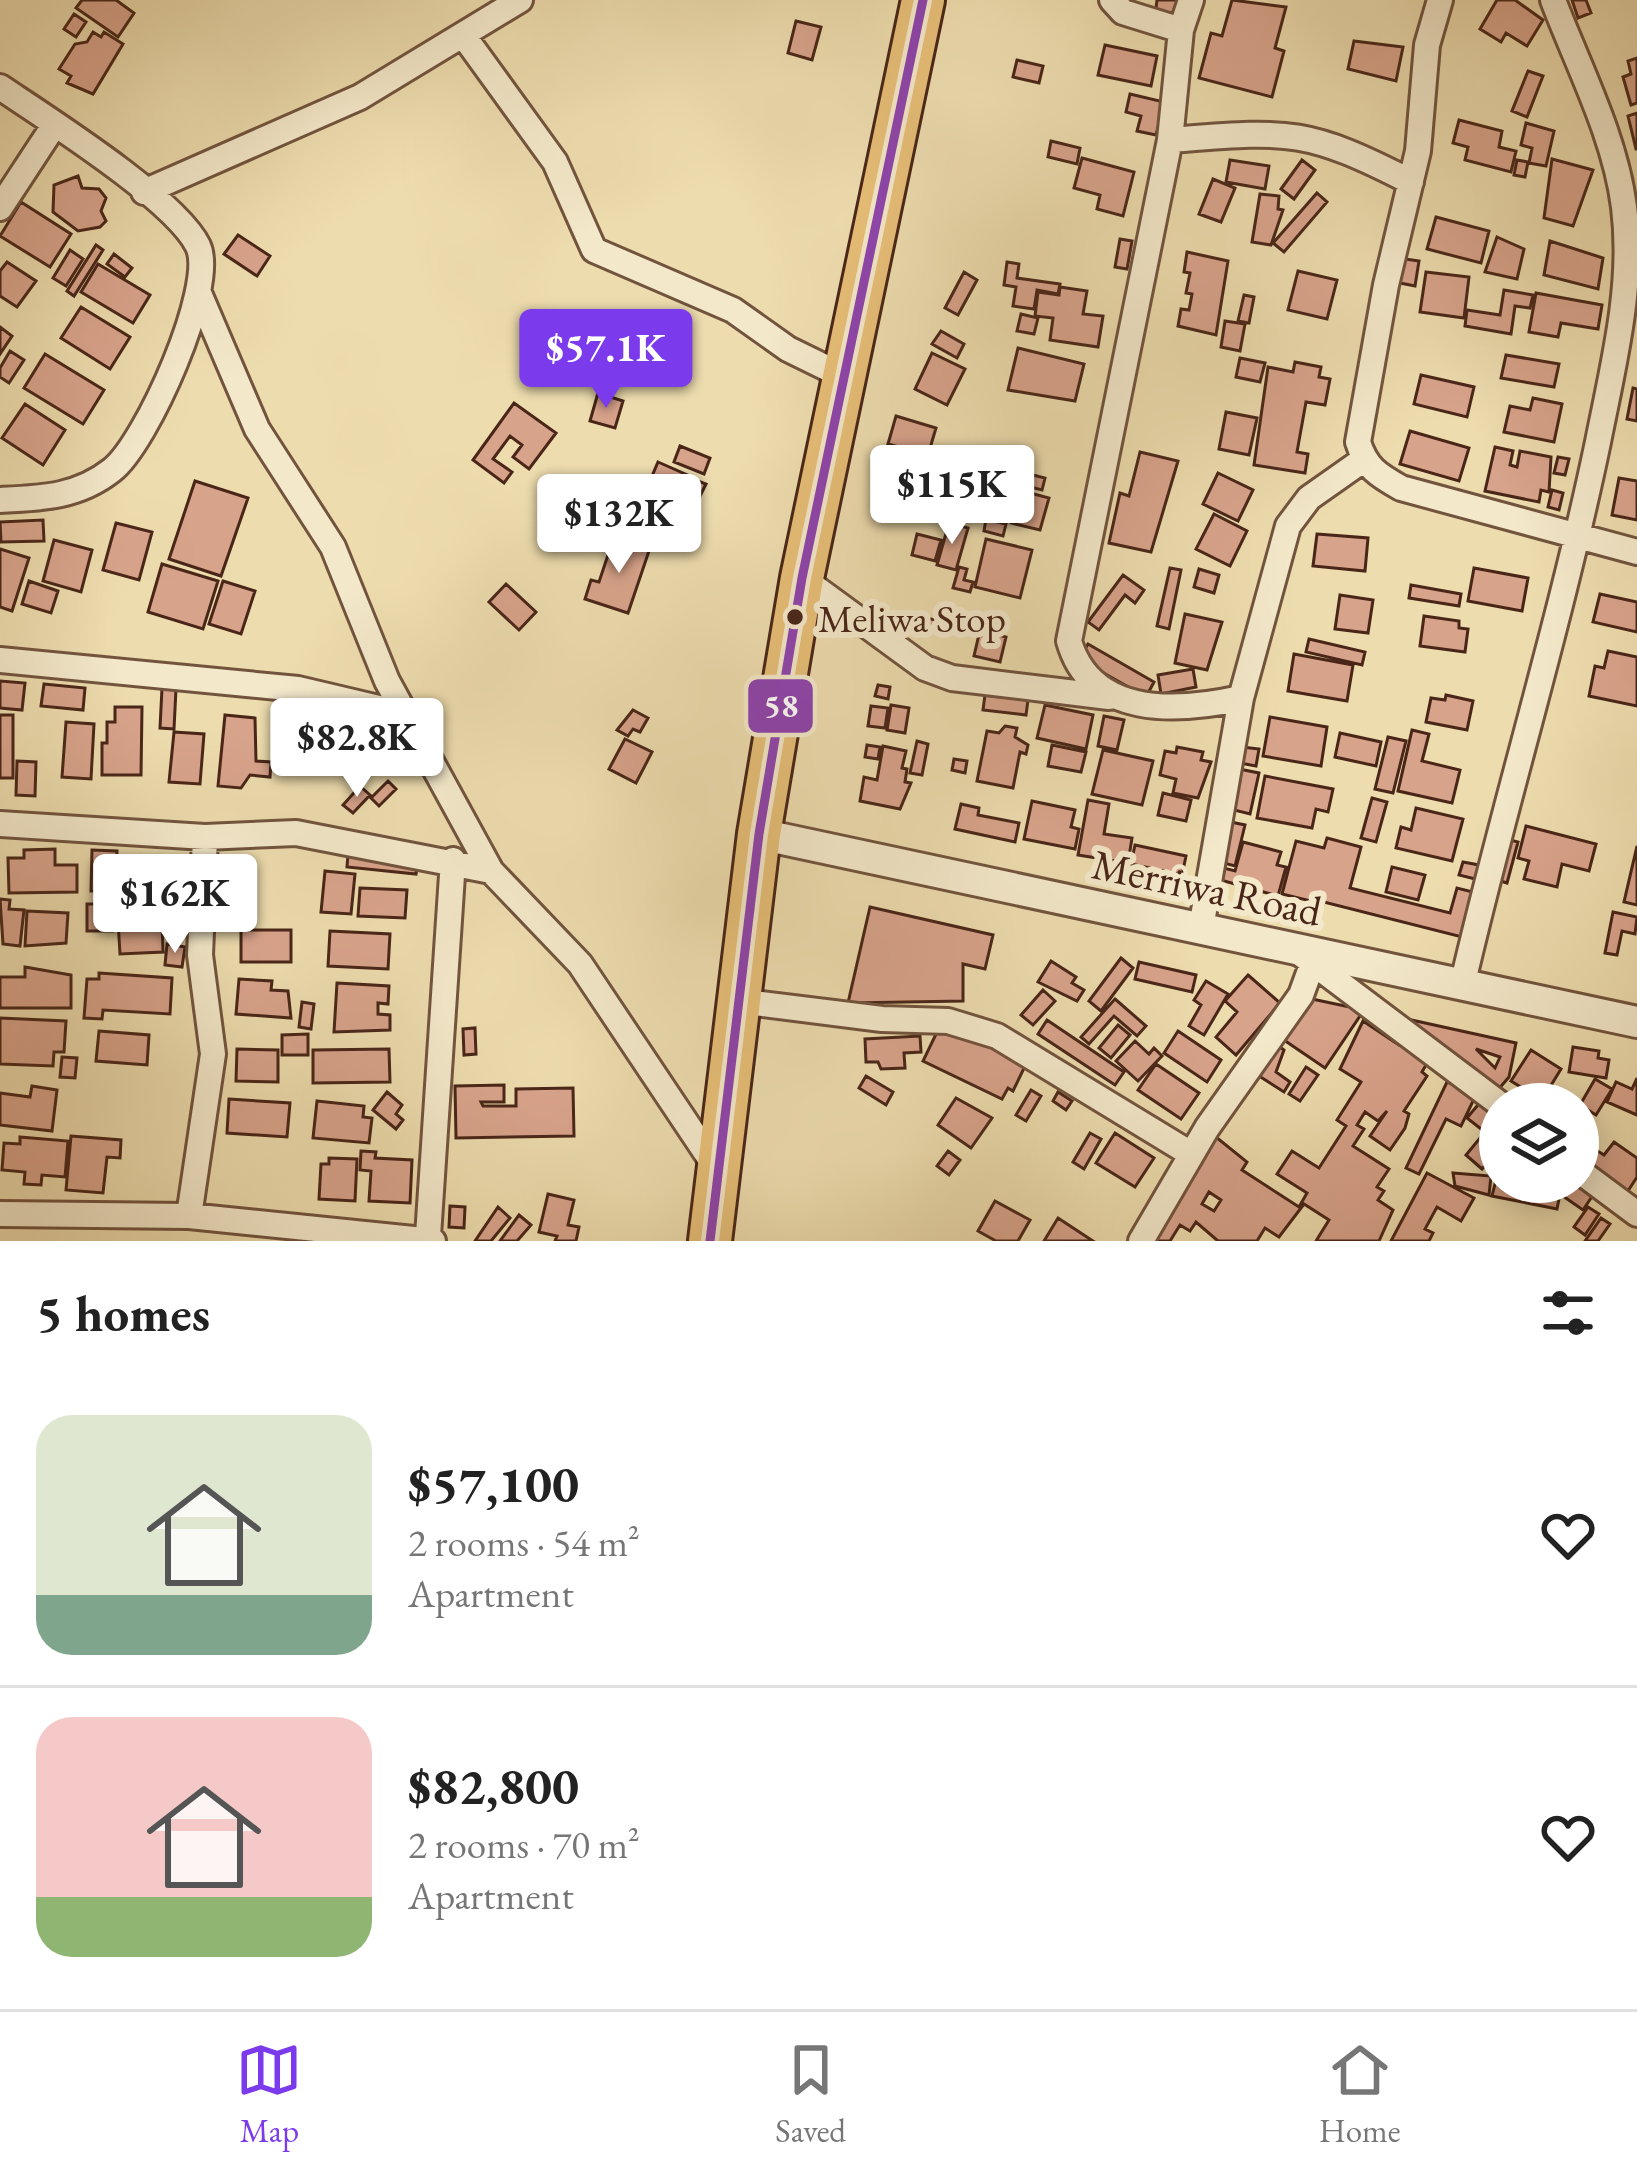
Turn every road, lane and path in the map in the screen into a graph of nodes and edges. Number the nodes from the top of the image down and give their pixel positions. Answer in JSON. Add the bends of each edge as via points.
{"nodes":[{"id":1,"x":520,"y":0,"type":"edge"},
{"id":2,"x":923,"y":0,"type":"edge"},
{"id":3,"x":1112,"y":0,"type":"edge"},
{"id":4,"x":1191,"y":0,"type":"edge"},
{"id":5,"x":1440,"y":0,"type":"edge"},
{"id":6,"x":1553,"y":0,"type":"edge"},
{"id":7,"x":1181,"y":30,"type":"junction"},
{"id":8,"x":463,"y":34,"type":"junction"},
{"id":9,"x":0,"y":87,"type":"edge"},
{"id":10,"x":55,"y":124,"type":"junction"},
{"id":11,"x":1170,"y":140,"type":"junction"},
{"id":12,"x":1411,"y":182,"type":"junction"},
{"id":13,"x":144,"y":192,"type":"junction"},
{"id":14,"x":0,"y":208,"type":"edge"},
{"id":15,"x":198,"y":291,"type":"junction"},
{"id":16,"x":843,"y":376,"type":"junction"},
{"id":17,"x":1363,"y":460,"type":"junction"},
{"id":18,"x":0,"y":500,"type":"edge"},
{"id":19,"x":1578,"y":538,"type":"junction"},
{"id":20,"x":1637,"y":553,"type":"edge"},
{"id":21,"x":802,"y":578,"type":"junction"},
{"id":22,"x":0,"y":660,"type":"edge"},
{"id":23,"x":1114,"y":698,"type":"junction"},
{"id":24,"x":1241,"y":698,"type":"junction"},
{"id":25,"x":404,"y":714,"type":"junction"},
{"id":26,"x":0,"y":824,"type":"edge"},
{"id":27,"x":759,"y":834,"type":"junction"},
{"id":28,"x":205,"y":837,"type":"junction"},
{"id":29,"x":454,"y":860,"type":"junction"},
{"id":30,"x":491,"y":871,"type":"junction"},
{"id":31,"x":1201,"y":928,"type":"junction"},
{"id":32,"x":1302,"y":955,"type":"junction"},
{"id":33,"x":1463,"y":982,"type":"junction"},
{"id":34,"x":738,"y":1001,"type":"junction"},
{"id":35,"x":1637,"y":1022,"type":"edge"},
{"id":36,"x":1479,"y":1088,"type":"edge"},
{"id":37,"x":1191,"y":1154,"type":"junction"},
{"id":38,"x":717,"y":1168,"type":"junction"},
{"id":39,"x":1599,"y":1186,"type":"edge"},
{"id":40,"x":0,"y":1214,"type":"edge"},
{"id":41,"x":1637,"y":1214,"type":"edge"},
{"id":42,"x":189,"y":1216,"type":"junction"},
{"id":43,"x":430,"y":1239,"type":"edge"},
{"id":44,"x":710,"y":1241,"type":"edge"},
{"id":45,"x":1141,"y":1241,"type":"edge"}],
"edges":[{"from":1,"to":8,"type":"street"},
{"from":2,"to":16,"type":"highway"},
{"from":3,"to":7,"type":"street","via":[[1123,12]]},
{"from":4,"to":7,"type":"street"},
{"from":5,"to":12,"type":"street"},
{"from":6,"to":19,"type":"street","via":[[1617,171],[1626,222],[1618,336]]},
{"from":7,"to":11,"type":"street"},
{"from":8,"to":13,"type":"street","via":[[361,97]]},
{"from":8,"to":16,"type":"street","via":[[555,162],[594,250],[733,310]]},
{"from":9,"to":10,"type":"street"},
{"from":10,"to":13,"type":"street"},
{"from":10,"to":14,"type":"street"},
{"from":11,"to":12,"type":"street","via":[[1303,134]]},
{"from":11,"to":23,"type":"street","via":[[1069,641],[1076,663]]},
{"from":12,"to":17,"type":"street","via":[[1378,326],[1358,442]]},
{"from":13,"to":15,"type":"street","via":[[196,243]]},
{"from":15,"to":18,"type":"street","via":[[145,431],[125,458],[74,493]]},
{"from":15,"to":25,"type":"street","via":[[257,429],[333,548]]},
{"from":16,"to":21,"type":"highway"},
{"from":17,"to":19,"type":"street","via":[[1401,488]]},
{"from":17,"to":24,"type":"street","via":[[1309,498],[1288,526]]},
{"from":19,"to":20,"type":"street"},
{"from":19,"to":33,"type":"street"},
{"from":21,"to":23,"type":"street","via":[[925,668]]},
{"from":21,"to":27,"type":"highway"},
{"from":22,"to":25,"type":"street","via":[[298,689]]},
{"from":23,"to":24,"type":"street","via":[[1162,708]]},
{"from":24,"to":31,"type":"street"},
{"from":25,"to":30,"type":"street"},
{"from":26,"to":28,"type":"street"},
{"from":27,"to":31,"type":"street","name":"Merriwa Road"},
{"from":27,"to":34,"type":"highway"},
{"from":28,"to":29,"type":"street","via":[[296,833]]},
{"from":28,"to":42,"type":"street","via":[[200,955],[213,1054]]},
{"from":29,"to":30,"type":"street"},
{"from":29,"to":43,"type":"street"},
{"from":30,"to":38,"type":"street","via":[[580,964]]},
{"from":31,"to":32,"type":"street","name":"Merriwa Road"},
{"from":32,"to":33,"type":"street","name":"Merriwa Road"},
{"from":32,"to":36,"type":"street"},
{"from":32,"to":37,"type":"street","via":[[1301,995]]},
{"from":33,"to":35,"type":"street","name":"Merriwa Road"},
{"from":34,"to":37,"type":"street","via":[[948,1021],[997,1036]]},
{"from":34,"to":38,"type":"highway"},
{"from":37,"to":45,"type":"street"},
{"from":38,"to":44,"type":"highway"},
{"from":39,"to":41,"type":"street"},
{"from":40,"to":42,"type":"street"},
{"from":42,"to":43,"type":"street"}]}
